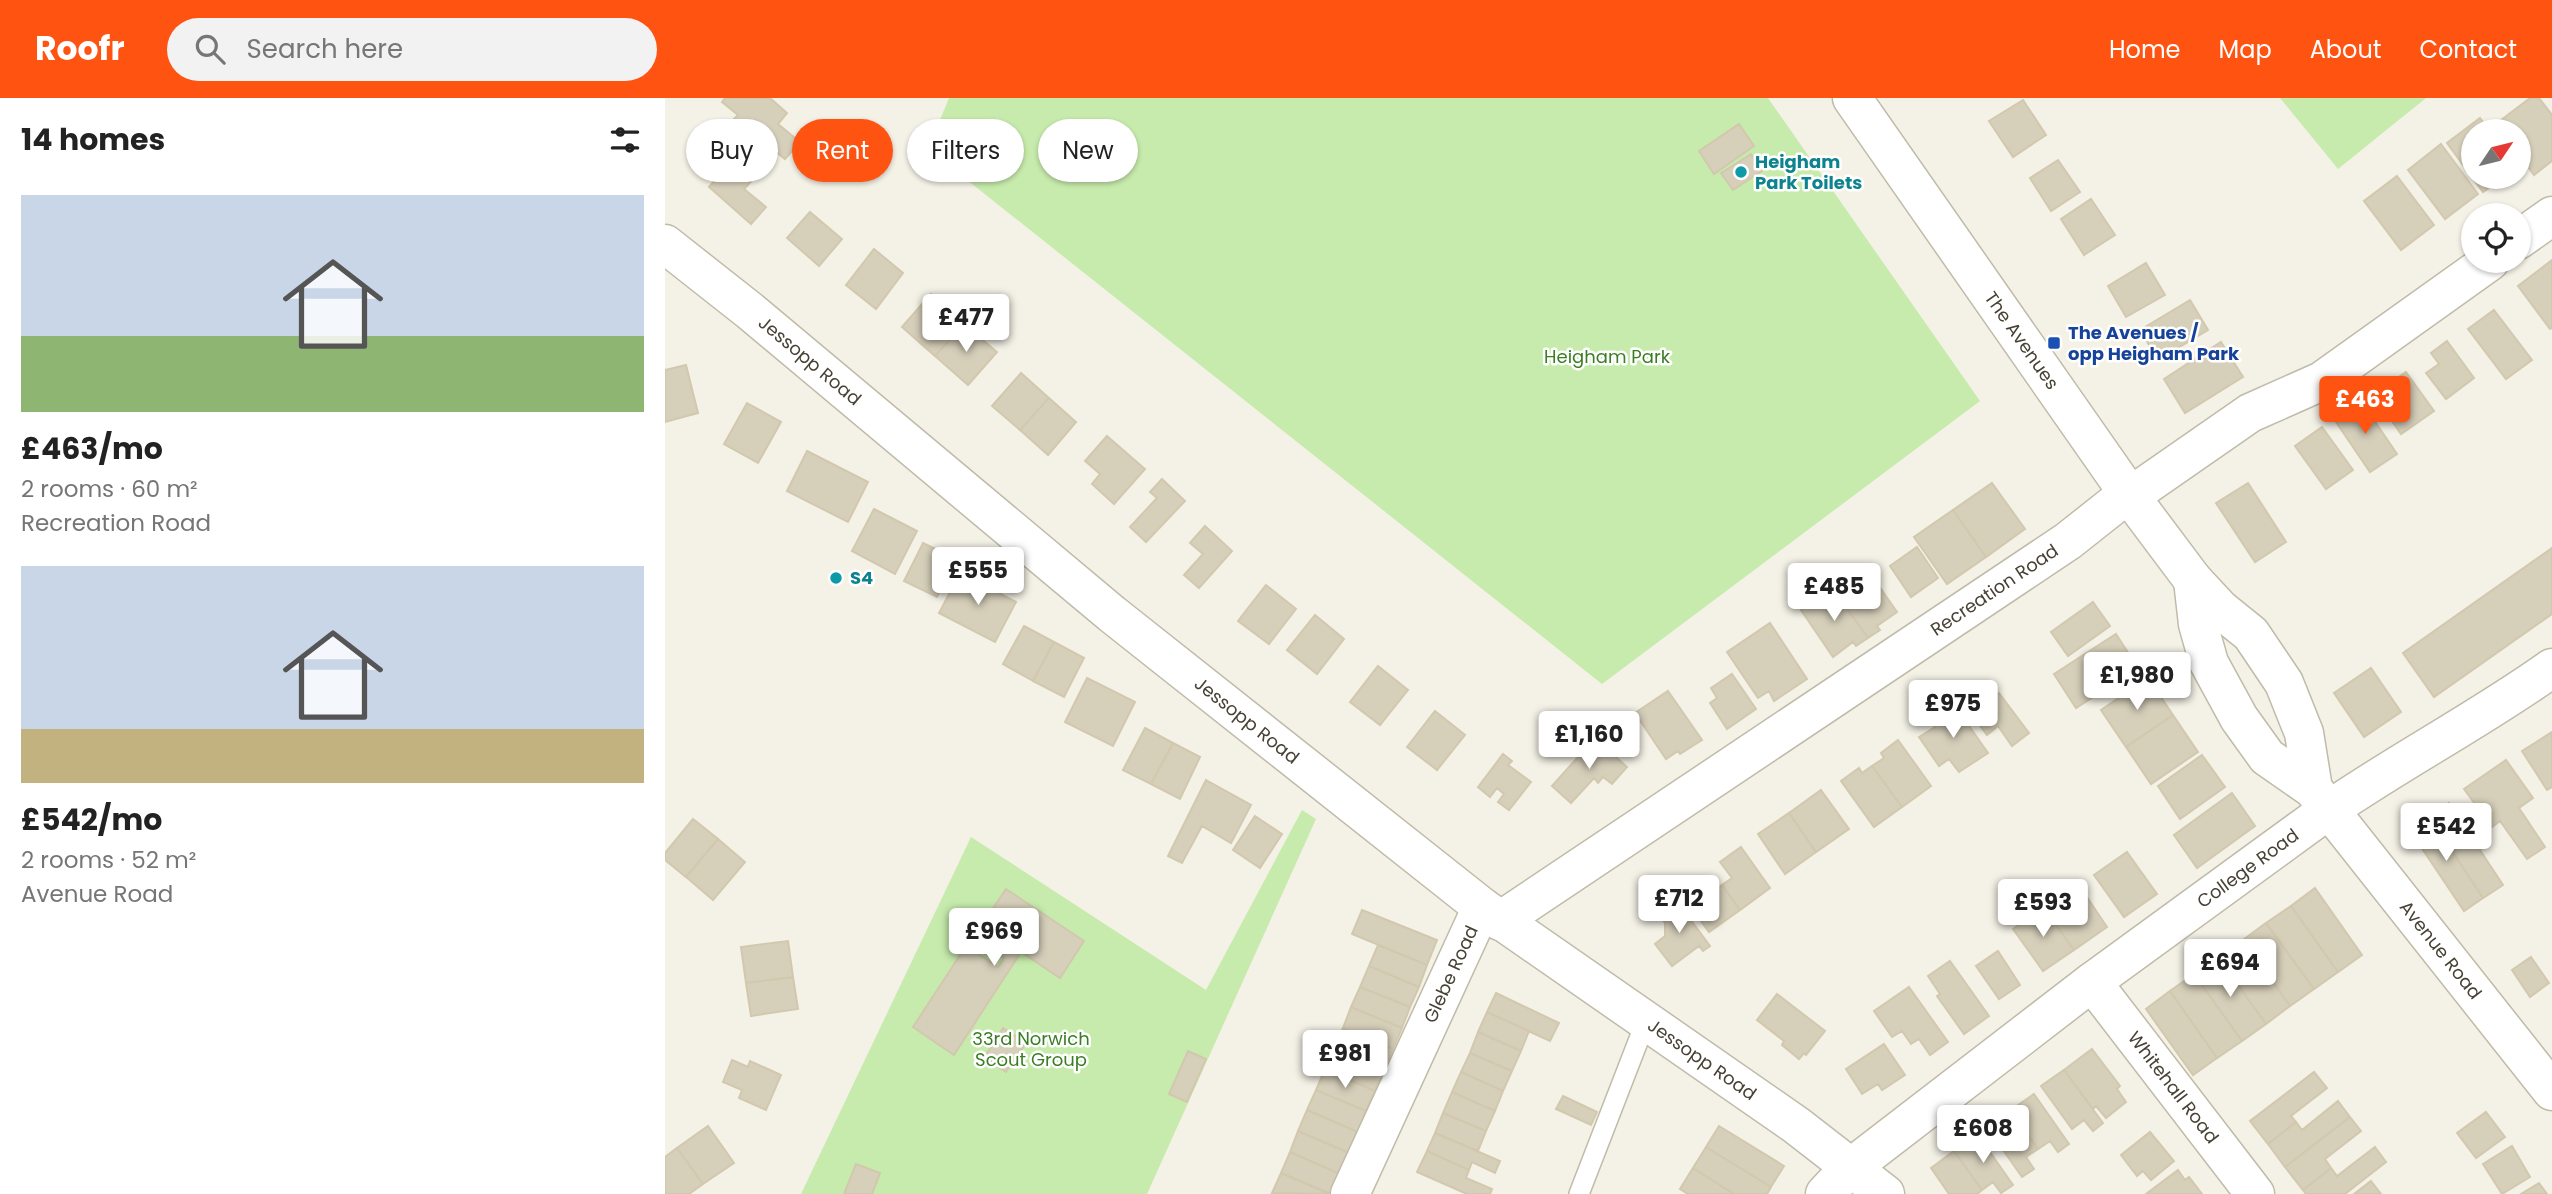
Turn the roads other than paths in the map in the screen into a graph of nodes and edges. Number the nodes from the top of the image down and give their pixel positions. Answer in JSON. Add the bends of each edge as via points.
{"nodes":[{"id":1,"x":1852,"y":98,"type":"edge"},
{"id":2,"x":2552,"y":216,"type":"edge"},
{"id":3,"x":2531,"y":231,"type":"edge"},
{"id":4,"x":665,"y":244,"type":"edge"},
{"id":5,"x":2473,"y":273,"type":"edge"},
{"id":6,"x":2130,"y":496,"type":"junction"},
{"id":7,"x":2193,"y":580,"type":"junction"},
{"id":8,"x":2552,"y":668,"type":"edge"},
{"id":9,"x":2321,"y":799,"type":"junction"},
{"id":10,"x":1491,"y":914,"type":"junction"},
{"id":11,"x":2092,"y":982,"type":"junction"},
{"id":12,"x":1646,"y":1021,"type":"junction"},
{"id":13,"x":2552,"y":1091,"type":"edge"},
{"id":14,"x":1853,"y":1167,"type":"junction"},
{"id":15,"x":1360,"y":1191,"type":"edge"},
{"id":16,"x":1579,"y":1194,"type":"edge"},
{"id":17,"x":1825,"y":1194,"type":"edge"},
{"id":18,"x":1885,"y":1194,"type":"edge"},
{"id":19,"x":2255,"y":1194,"type":"edge"}],
"edges":[{"from":1,"to":6,"type":"street","name":"The Avenues"},
{"from":2,"to":3,"type":"street"},
{"from":4,"to":10,"type":"street","name":"Jessopp Road","via":[[1112,614]]},
{"from":5,"to":6,"type":"street","name":"Recreation Road","via":[[2322,380],[2250,414]]},
{"from":6,"to":7,"type":"street","name":"The Avenues"},
{"from":6,"to":10,"type":"street","name":"Recreation Road","via":[[2068,541]]},
{"from":7,"to":9,"type":"street","name":"The Avenues","via":[[2251,634],[2284,683],[2304,733]]},
{"from":7,"to":9,"type":"street","via":[[2209,663],[2239,718],[2267,757]]},
{"from":8,"to":9,"type":"street","name":"College Road","via":[[2508,699]]},
{"from":9,"to":11,"type":"street","name":"College Road"},
{"from":9,"to":13,"type":"street","name":"Avenue Road"},
{"from":10,"to":12,"type":"street","name":"Jessopp Road"},
{"from":10,"to":15,"type":"street","name":"Glebe Road"},
{"from":11,"to":14,"type":"street","name":"College Road"},
{"from":11,"to":19,"type":"street","name":"Whitehall Road"},
{"from":12,"to":14,"type":"street","name":"Jessopp Road"},
{"from":12,"to":16,"type":"lane"},
{"from":14,"to":17,"type":"street","name":"College Road"},
{"from":14,"to":18,"type":"street","name":"Jessopp Road"}]}
